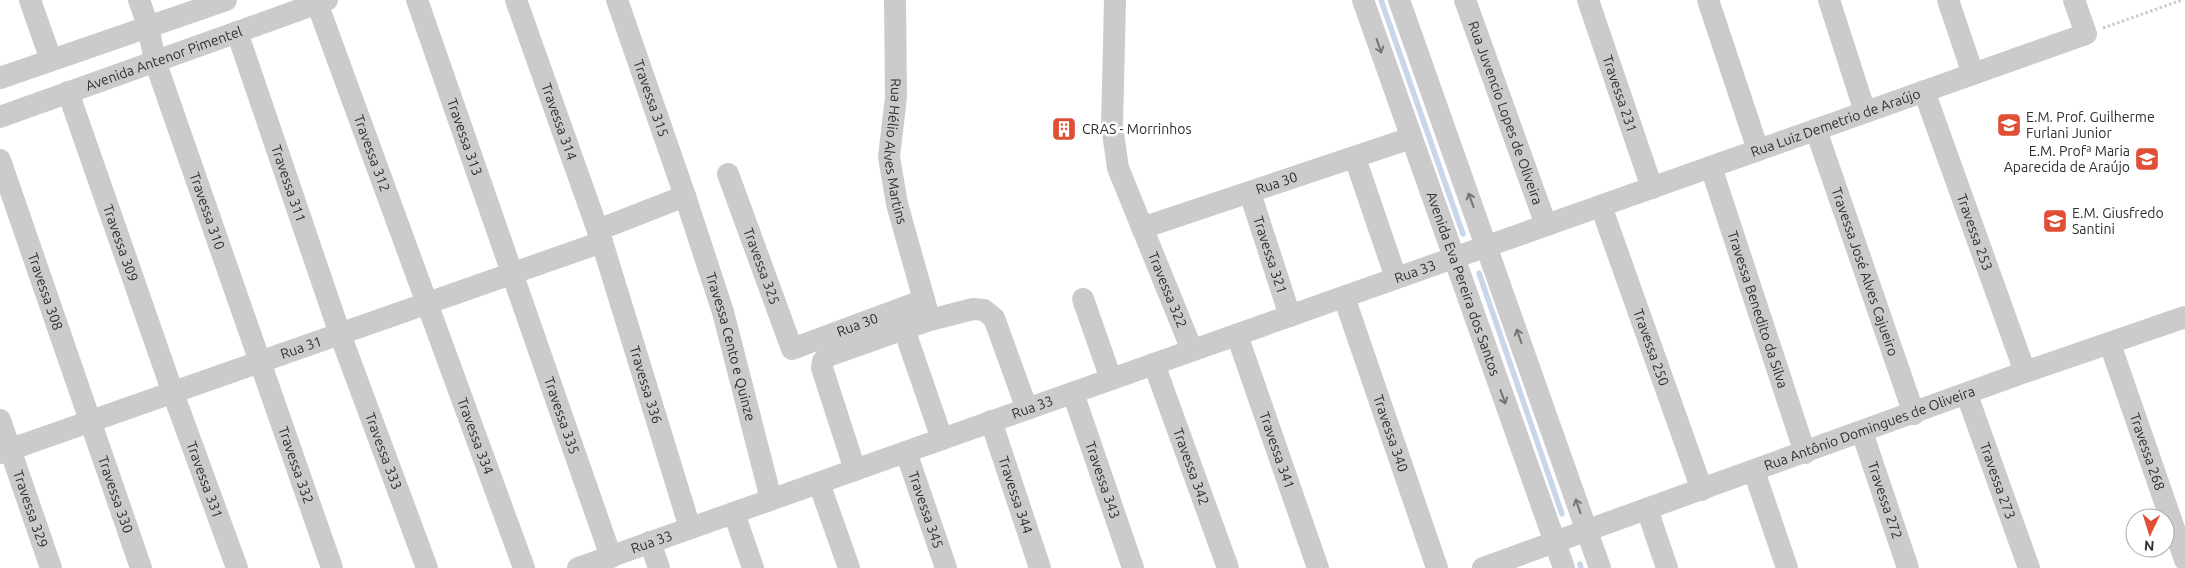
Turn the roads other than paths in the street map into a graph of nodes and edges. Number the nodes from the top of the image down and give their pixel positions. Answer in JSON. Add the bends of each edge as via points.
{"nodes":[{"id":1,"x":30,"y":0,"type":"edge"},
{"id":2,"x":138,"y":0,"type":"edge"},
{"id":3,"x":226,"y":0,"type":"edge"},
{"id":4,"x":416,"y":0,"type":"edge"},
{"id":5,"x":516,"y":0,"type":"edge"},
{"id":6,"x":617,"y":0,"type":"edge"},
{"id":7,"x":895,"y":0,"type":"edge"},
{"id":8,"x":1115,"y":0,"type":"edge"},
{"id":9,"x":1363,"y":0,"type":"edge"},
{"id":10,"x":1399,"y":0,"type":"edge"},
{"id":11,"x":1465,"y":0,"type":"edge"},
{"id":12,"x":1588,"y":0,"type":"edge"},
{"id":13,"x":1708,"y":0,"type":"edge"},
{"id":14,"x":1829,"y":0,"type":"edge"},
{"id":15,"x":1948,"y":0,"type":"edge"},
{"id":16,"x":2074,"y":0,"type":"edge"},
{"id":17,"x":322,"y":2,"type":"edge"},
{"id":18,"x":148,"y":26,"type":"junction"},
{"id":19,"x":237,"y":32,"type":"junction"},
{"id":20,"x":51,"y":60,"type":"junction"},
{"id":21,"x":155,"y":61,"type":"junction"},
{"id":22,"x":1973,"y":74,"type":"junction"},
{"id":23,"x":0,"y":78,"type":"edge"},
{"id":24,"x":1924,"y":91,"type":"junction"},
{"id":25,"x":68,"y":92,"type":"junction"},
{"id":26,"x":1865,"y":112,"type":"junction"},
{"id":27,"x":0,"y":117,"type":"edge"},
{"id":28,"x":1816,"y":130,"type":"junction"},
{"id":29,"x":1411,"y":138,"type":"junction"},
{"id":30,"x":1758,"y":150,"type":"junction"},
{"id":31,"x":1355,"y":158,"type":"junction"},
{"id":32,"x":0,"y":160,"type":"edge"},
{"id":33,"x":1711,"y":167,"type":"junction"},
{"id":34,"x":730,"y":179,"type":"dead end"},
{"id":35,"x":1652,"y":188,"type":"junction"},
{"id":36,"x":1250,"y":193,"type":"junction"},
{"id":37,"x":685,"y":196,"type":"junction"},
{"id":38,"x":1601,"y":206,"type":"junction"},
{"id":39,"x":1546,"y":225,"type":"junction"},
{"id":40,"x":1142,"y":228,"type":"junction"},
{"id":41,"x":600,"y":236,"type":"junction"},
{"id":42,"x":1488,"y":246,"type":"junction"},
{"id":43,"x":1453,"y":258,"type":"junction"},
{"id":44,"x":512,"y":274,"type":"junction"},
{"id":45,"x":1396,"y":278,"type":"junction"},
{"id":46,"x":1344,"y":297,"type":"junction"},
{"id":47,"x":1083,"y":299,"type":"dead end"},
{"id":48,"x":427,"y":304,"type":"junction"},
{"id":49,"x":927,"y":310,"type":"junction"},
{"id":50,"x":1290,"y":316,"type":"junction"},
{"id":51,"x":2185,"y":317,"type":"edge"},
{"id":52,"x":904,"y":329,"type":"junction"},
{"id":53,"x":340,"y":334,"type":"junction"},
{"id":54,"x":1237,"y":335,"type":"junction"},
{"id":55,"x":2110,"y":344,"type":"junction"},
{"id":56,"x":792,"y":349,"type":"joint"},
{"id":57,"x":1192,"y":350,"type":"junction"},
{"id":58,"x":261,"y":362,"type":"junction"},
{"id":59,"x":1154,"y":364,"type":"junction"},
{"id":60,"x":2025,"y":372,"type":"junction"},
{"id":61,"x":1111,"y":379,"type":"junction"},
{"id":62,"x":173,"y":393,"type":"junction"},
{"id":63,"x":1073,"y":393,"type":"junction"},
{"id":64,"x":1968,"y":395,"type":"junction"},
{"id":65,"x":1027,"y":409,"type":"junction"},
{"id":66,"x":1914,"y":414,"type":"junction"},
{"id":67,"x":0,"y":420,"type":"edge"},
{"id":68,"x":92,"y":421,"type":"junction"},
{"id":69,"x":992,"y":421,"type":"junction"},
{"id":70,"x":1862,"y":432,"type":"junction"},
{"id":71,"x":942,"y":439,"type":"junction"},
{"id":72,"x":5,"y":451,"type":"edge"},
{"id":73,"x":906,"y":452,"type":"junction"},
{"id":74,"x":1805,"y":453,"type":"junction"},
{"id":75,"x":855,"y":470,"type":"junction"},
{"id":76,"x":1754,"y":471,"type":"junction"},
{"id":77,"x":819,"y":483,"type":"junction"},
{"id":78,"x":1702,"y":490,"type":"junction"},
{"id":79,"x":771,"y":499,"type":"junction"},
{"id":80,"x":1647,"y":509,"type":"junction"},
{"id":81,"x":734,"y":513,"type":"junction"},
{"id":82,"x":690,"y":528,"type":"junction"},
{"id":83,"x":1586,"y":531,"type":"junction"},
{"id":84,"x":650,"y":542,"type":"junction"},
{"id":85,"x":1555,"y":542,"type":"junction"},
{"id":86,"x":610,"y":556,"type":"junction"},
{"id":87,"x":2185,"y":560,"type":"edge"},
{"id":88,"x":51,"y":568,"type":"edge"},
{"id":89,"x":141,"y":568,"type":"edge"},
{"id":90,"x":236,"y":568,"type":"edge"},
{"id":91,"x":332,"y":568,"type":"edge"},
{"id":92,"x":428,"y":568,"type":"edge"},
{"id":93,"x":524,"y":568,"type":"edge"},
{"id":94,"x":578,"y":568,"type":"edge"},
{"id":95,"x":660,"y":568,"type":"edge"},
{"id":96,"x":753,"y":568,"type":"edge"},
{"id":97,"x":849,"y":568,"type":"edge"},
{"id":98,"x":946,"y":568,"type":"edge"},
{"id":99,"x":1040,"y":568,"type":"edge"},
{"id":100,"x":1133,"y":568,"type":"edge"},
{"id":101,"x":1228,"y":568,"type":"edge"},
{"id":102,"x":1318,"y":568,"type":"edge"},
{"id":103,"x":1437,"y":568,"type":"edge"},
{"id":104,"x":1483,"y":568,"type":"edge"},
{"id":105,"x":1564,"y":568,"type":"edge"},
{"id":106,"x":1600,"y":568,"type":"edge"},
{"id":107,"x":1667,"y":568,"type":"edge"},
{"id":108,"x":1787,"y":568,"type":"edge"},
{"id":109,"x":1908,"y":568,"type":"edge"},
{"id":110,"x":2029,"y":568,"type":"edge"}],
"edges":[{"from":1,"to":20,"type":"street"},
{"from":2,"to":18,"type":"street","name":"Travessa 310"},
{"from":3,"to":18,"type":"street"},
{"from":4,"to":44,"type":"street","name":"Travessa 313"},
{"from":5,"to":41,"type":"street","name":"Travessa 314"},
{"from":6,"to":37,"type":"street","name":"Travessa 315"},
{"from":7,"to":49,"type":"street","name":"Rua Hélio Alves Martins","via":[[896,97],[889,157],[897,204]]},
{"from":8,"to":40,"type":"street","name":"Travessa 322","via":[[1112,126],[1118,168]]},
{"from":9,"to":29,"type":"street","name":"Avenida Eva Pereira dos Santos","one_way":true},
{"from":42,"to":10,"type":"street","one_way":true},
{"from":11,"to":39,"type":"street","name":"Rua Juvencio Lopes de Oliveira"},
{"from":12,"to":35,"type":"street","name":"Travessa 231"},
{"from":13,"to":30,"type":"street"},
{"from":14,"to":26,"type":"street"},
{"from":15,"to":22,"type":"street"},
{"from":16,"to":22,"type":"street","name":"Rua Luiz Demetrio de Araújo","via":[[2086,34]]},
{"from":17,"to":19,"type":"street","name":"Avenida Antenor Pimentel"},
{"from":17,"to":48,"type":"street","name":"Travessa 312"},
{"from":18,"to":20,"type":"street"},
{"from":18,"to":21,"type":"street","name":"Travessa 310"},
{"from":19,"to":21,"type":"street","name":"Avenida Antenor Pimentel"},
{"from":19,"to":53,"type":"street","name":"Travessa 311"},
{"from":20,"to":23,"type":"street"},
{"from":21,"to":25,"type":"street","name":"Avenida Antenor Pimentel"},
{"from":21,"to":58,"type":"street","name":"Travessa 310"},
{"from":22,"to":24,"type":"street","name":"Rua Luiz Demetrio de Araújo"},
{"from":24,"to":26,"type":"street","name":"Rua Luiz Demetrio de Araújo"},
{"from":24,"to":60,"type":"street","name":"Travessa 253"},
{"from":25,"to":27,"type":"street","name":"Avenida Antenor Pimentel"},
{"from":25,"to":62,"type":"street","name":"Travessa 309"},
{"from":26,"to":28,"type":"street","name":"Rua Luiz Demetrio de Araújo"},
{"from":28,"to":30,"type":"street","name":"Rua Luiz Demetrio de Araújo"},
{"from":28,"to":66,"type":"street","name":"Travessa José Alves Cajueiro"},
{"from":29,"to":31,"type":"street","name":"Rua 30"},
{"from":29,"to":43,"type":"street","name":"Avenida Eva Pereira dos Santos"},
{"from":30,"to":33,"type":"street","name":"Rua Luiz Demetrio de Araújo"},
{"from":31,"to":36,"type":"street","name":"Rua 30"},
{"from":31,"to":45,"type":"street"},
{"from":32,"to":68,"type":"street","name":"Travessa 308"},
{"from":33,"to":35,"type":"street","name":"Rua Luiz Demetrio de Araújo"},
{"from":33,"to":74,"type":"street","name":"Travessa Benedito da Silva"},
{"from":34,"to":56,"type":"street","name":"Travessa 325"},
{"from":35,"to":38,"type":"street","name":"Rua Luiz Demetrio de Araújo"},
{"from":36,"to":40,"type":"street","name":"Rua 30"},
{"from":36,"to":50,"type":"street","name":"Travessa 321"},
{"from":37,"to":41,"type":"street","name":"Rua 31"},
{"from":37,"to":79,"type":"street","name":"Travessa Cento e Quinze","via":[[723,312]]},
{"from":38,"to":39,"type":"street","name":"Rua Luiz Demetrio de Araújo"},
{"from":38,"to":78,"type":"street","name":"Travessa 250"},
{"from":39,"to":42,"type":"street","name":"Rua Luiz Demetrio de Araújo"},
{"from":40,"to":57,"type":"street","name":"Travessa 322"},
{"from":41,"to":44,"type":"street","name":"Rua 31"},
{"from":41,"to":82,"type":"street","name":"Travessa 336"},
{"from":42,"to":43,"type":"street","name":"Rua 33"},
{"from":83,"to":42,"type":"street","one_way":true},
{"from":43,"to":45,"type":"street","name":"Rua 33"},
{"from":43,"to":85,"type":"street","name":"Avenida Eva Pereira dos Santos","one_way":true},
{"from":44,"to":48,"type":"street","name":"Rua 31"},
{"from":44,"to":86,"type":"street","name":"Travessa 335"},
{"from":45,"to":46,"type":"street","name":"Rua 33"},
{"from":46,"to":50,"type":"street","name":"Rua 33"},
{"from":46,"to":103,"type":"street","name":"Travessa 340"},
{"from":47,"to":61,"type":"street"},
{"from":48,"to":53,"type":"street","name":"Rua 31"},
{"from":48,"to":93,"type":"street","name":"Travessa 334"},
{"from":49,"to":52,"type":"street"},
{"from":49,"to":56,"type":"street","name":"Rua 30"},
{"from":49,"to":65,"type":"street","via":[[984,310],[994,318]]},
{"from":50,"to":54,"type":"street","name":"Rua 33"},
{"from":51,"to":55,"type":"street","name":"Rua Antônio Domingues de Oliveira"},
{"from":52,"to":71,"type":"street"},
{"from":52,"to":75,"type":"street","via":[[828,356],[824,361],[822,368]]},
{"from":53,"to":58,"type":"street","name":"Rua 31"},
{"from":53,"to":92,"type":"street","name":"Travessa 333"},
{"from":54,"to":57,"type":"street","name":"Rua 33"},
{"from":54,"to":102,"type":"street","name":"Travessa 341"},
{"from":55,"to":60,"type":"street","name":"Rua Antônio Domingues de Oliveira"},
{"from":55,"to":87,"type":"street","name":"Travessa 268"},
{"from":57,"to":59,"type":"street","name":"Rua 33"},
{"from":58,"to":62,"type":"street","name":"Rua 31"},
{"from":58,"to":91,"type":"street","name":"Travessa 332"},
{"from":59,"to":61,"type":"street","name":"Rua 33"},
{"from":59,"to":101,"type":"street","name":"Travessa 342"},
{"from":60,"to":64,"type":"street","name":"Rua Antônio Domingues de Oliveira"},
{"from":61,"to":63,"type":"street","name":"Rua 33"},
{"from":62,"to":68,"type":"street","name":"Rua 31"},
{"from":62,"to":90,"type":"street","name":"Travessa 331"},
{"from":63,"to":65,"type":"street","name":"Rua 33"},
{"from":63,"to":100,"type":"street","name":"Travessa 343"},
{"from":64,"to":66,"type":"street","name":"Rua Antônio Domingues de Oliveira"},
{"from":64,"to":110,"type":"street","name":"Travessa 273"},
{"from":65,"to":69,"type":"street","name":"Rua 33"},
{"from":66,"to":70,"type":"street","name":"Rua Antônio Domingues de Oliveira"},
{"from":67,"to":72,"type":"street","name":"Travessa 329"},
{"from":68,"to":72,"type":"street","name":"Rua 31"},
{"from":68,"to":89,"type":"street","name":"Travessa 330"},
{"from":69,"to":71,"type":"street","name":"Rua 33"},
{"from":69,"to":99,"type":"street","name":"Travessa 344"},
{"from":70,"to":74,"type":"street","name":"Rua Antônio Domingues de Oliveira"},
{"from":70,"to":109,"type":"street","name":"Travessa 272"},
{"from":71,"to":73,"type":"street","name":"Rua 33"},
{"from":72,"to":88,"type":"street","name":"Travessa 329"},
{"from":73,"to":75,"type":"street","name":"Rua 33"},
{"from":73,"to":98,"type":"street","name":"Travessa 345"},
{"from":74,"to":76,"type":"street","name":"Rua Antônio Domingues de Oliveira"},
{"from":75,"to":77,"type":"street","name":"Rua 33"},
{"from":76,"to":78,"type":"street","name":"Rua Antônio Domingues de Oliveira"},
{"from":76,"to":108,"type":"street"},
{"from":77,"to":79,"type":"street","name":"Rua 33"},
{"from":77,"to":97,"type":"street"},
{"from":78,"to":80,"type":"street","name":"Rua Antônio Domingues de Oliveira"},
{"from":79,"to":81,"type":"street","name":"Rua 33"},
{"from":80,"to":83,"type":"street","name":"Rua Antônio Domingues de Oliveira"},
{"from":80,"to":107,"type":"street"},
{"from":81,"to":82,"type":"street","name":"Rua 33"},
{"from":81,"to":96,"type":"street"},
{"from":82,"to":84,"type":"street","name":"Rua 33"},
{"from":83,"to":85,"type":"street","name":"Rua Antônio Domingues de Oliveira"},
{"from":83,"to":106,"type":"street"},
{"from":84,"to":86,"type":"street","name":"Rua 33"},
{"from":84,"to":95,"type":"street"},
{"from":85,"to":104,"type":"street","name":"Rua Antônio Domingues de Oliveira"},
{"from":85,"to":105,"type":"street","name":"Avenida Eva Pereira dos Santos"},
{"from":86,"to":94,"type":"street","name":"Rua 33"}]}
